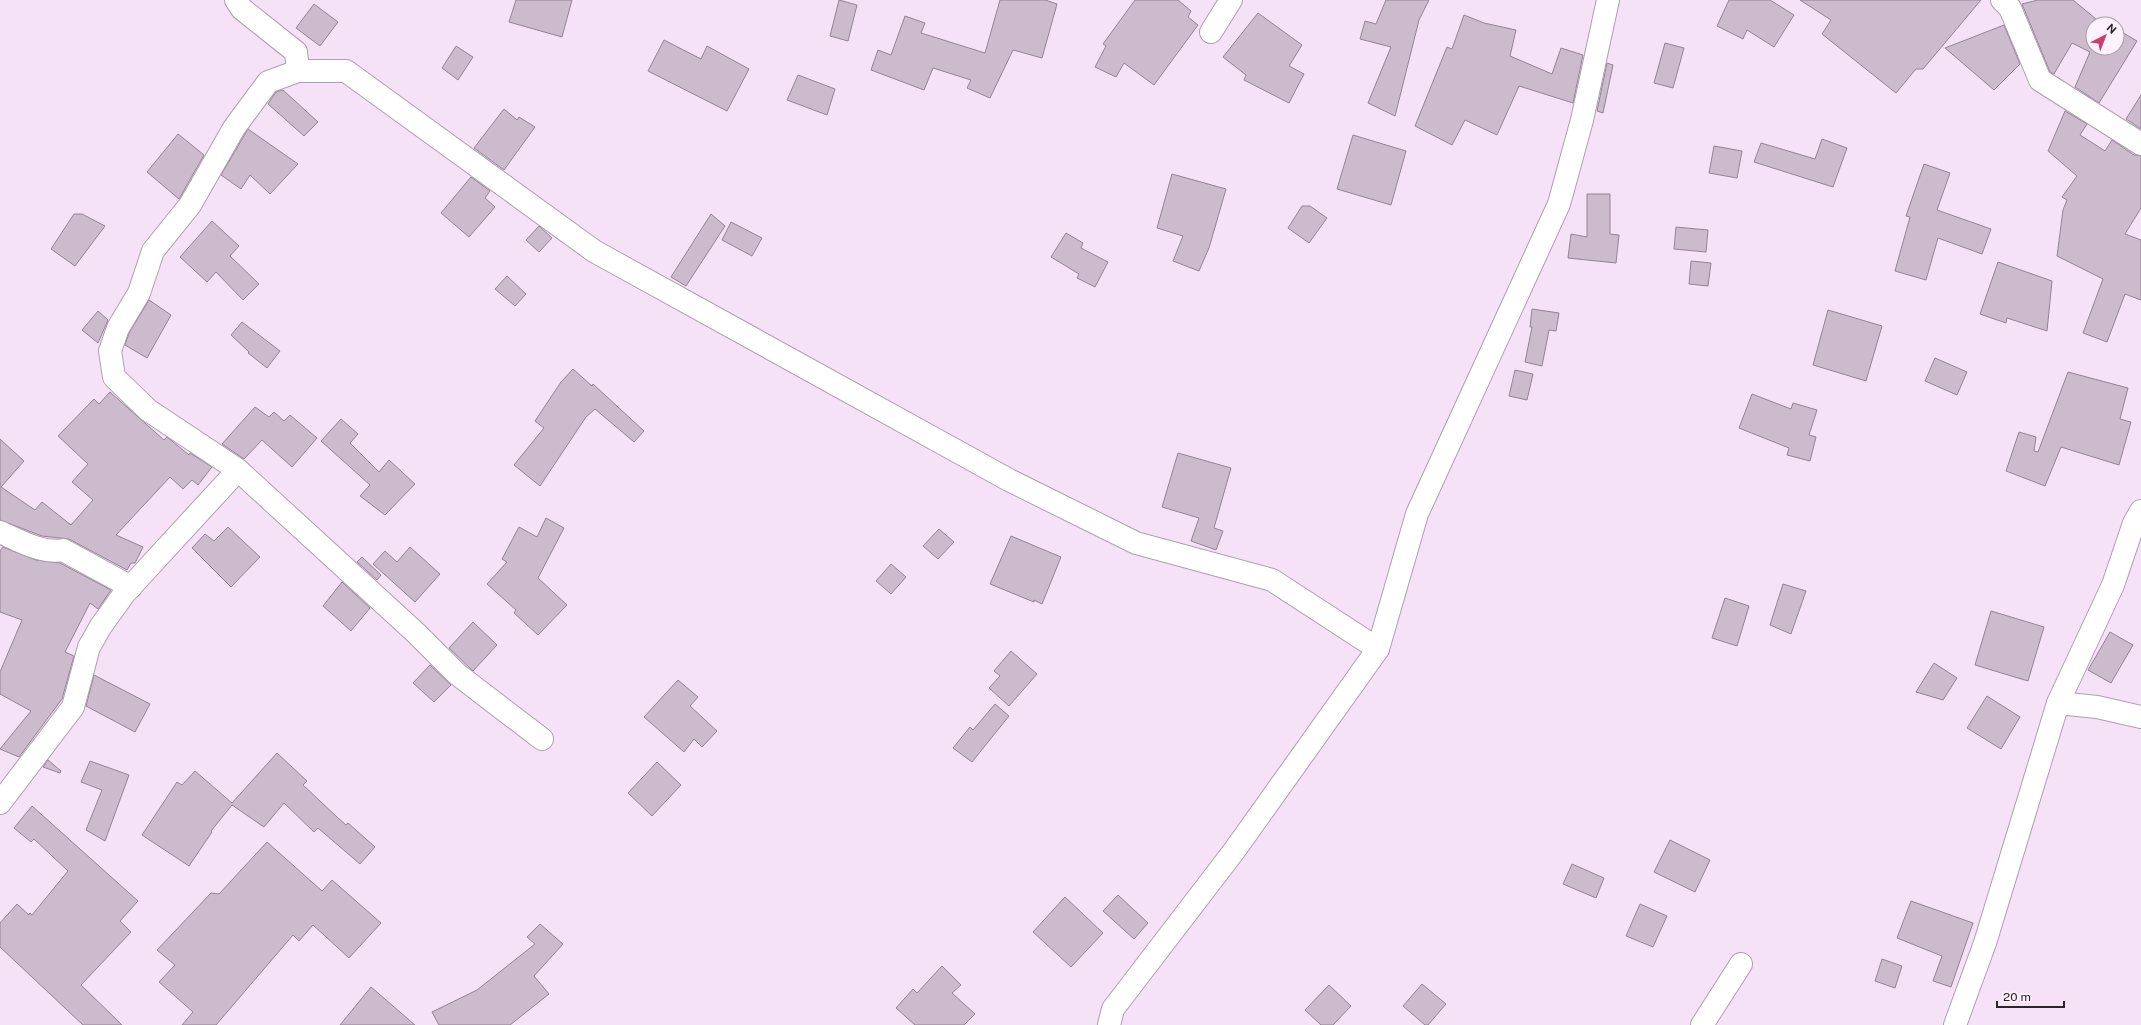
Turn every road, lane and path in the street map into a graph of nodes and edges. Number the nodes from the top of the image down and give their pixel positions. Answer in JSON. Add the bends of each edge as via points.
{"nodes":[{"id":1,"x":236,"y":0,"type":"edge"},
{"id":2,"x":1231,"y":0,"type":"edge"},
{"id":3,"x":1608,"y":0,"type":"edge"},
{"id":4,"x":2002,"y":0,"type":"edge"},
{"id":5,"x":1211,"y":32,"type":"dead end"},
{"id":6,"x":298,"y":71,"type":"junction"},
{"id":7,"x":2141,"y":144,"type":"edge"},
{"id":8,"x":238,"y":470,"type":"junction"},
{"id":9,"x":2141,"y":511,"type":"edge"},
{"id":10,"x":0,"y":532,"type":"edge"},
{"id":11,"x":131,"y":587,"type":"junction"},
{"id":12,"x":1378,"y":649,"type":"junction"},
{"id":13,"x":2058,"y":703,"type":"junction"},
{"id":14,"x":2141,"y":717,"type":"edge"},
{"id":15,"x":542,"y":739,"type":"dead end"},
{"id":16,"x":0,"y":803,"type":"edge"},
{"id":17,"x":1741,"y":964,"type":"dead end"},
{"id":18,"x":1109,"y":1025,"type":"edge"},
{"id":19,"x":1702,"y":1025,"type":"edge"},
{"id":20,"x":1955,"y":1025,"type":"edge"}],
"edges":[{"from":1,"to":6,"type":"street","via":[[242,9],[296,52]]},
{"from":2,"to":5,"type":"street"},
{"from":3,"to":12,"type":"street","via":[[1582,120],[1559,204],[1418,514]]},
{"from":4,"to":7,"type":"street","via":[[2010,8],[2040,80]]},
{"from":6,"to":8,"type":"street","via":[[268,82],[234,128],[190,205],[153,251],[139,293],[118,328],[110,351],[114,377],[148,410]]},
{"from":6,"to":12,"type":"street","via":[[346,71],[594,251],[1009,480],[1136,543],[1272,580]]},
{"from":8,"to":11,"type":"street"},
{"from":8,"to":15,"type":"street","via":[[416,633],[457,674]]},
{"from":9,"to":13,"type":"street","via":[[2134,523],[2113,585]]},
{"from":10,"to":11,"type":"street","via":[[55,552],[63,550]]},
{"from":11,"to":16,"type":"street","via":[[101,626],[89,647],[73,707]]},
{"from":12,"to":18,"type":"street","via":[[1234,851],[1113,1009]]},
{"from":13,"to":14,"type":"street","via":[[2097,707]]},
{"from":13,"to":20,"type":"street","via":[[1985,943]]},
{"from":17,"to":19,"type":"street"}]}
